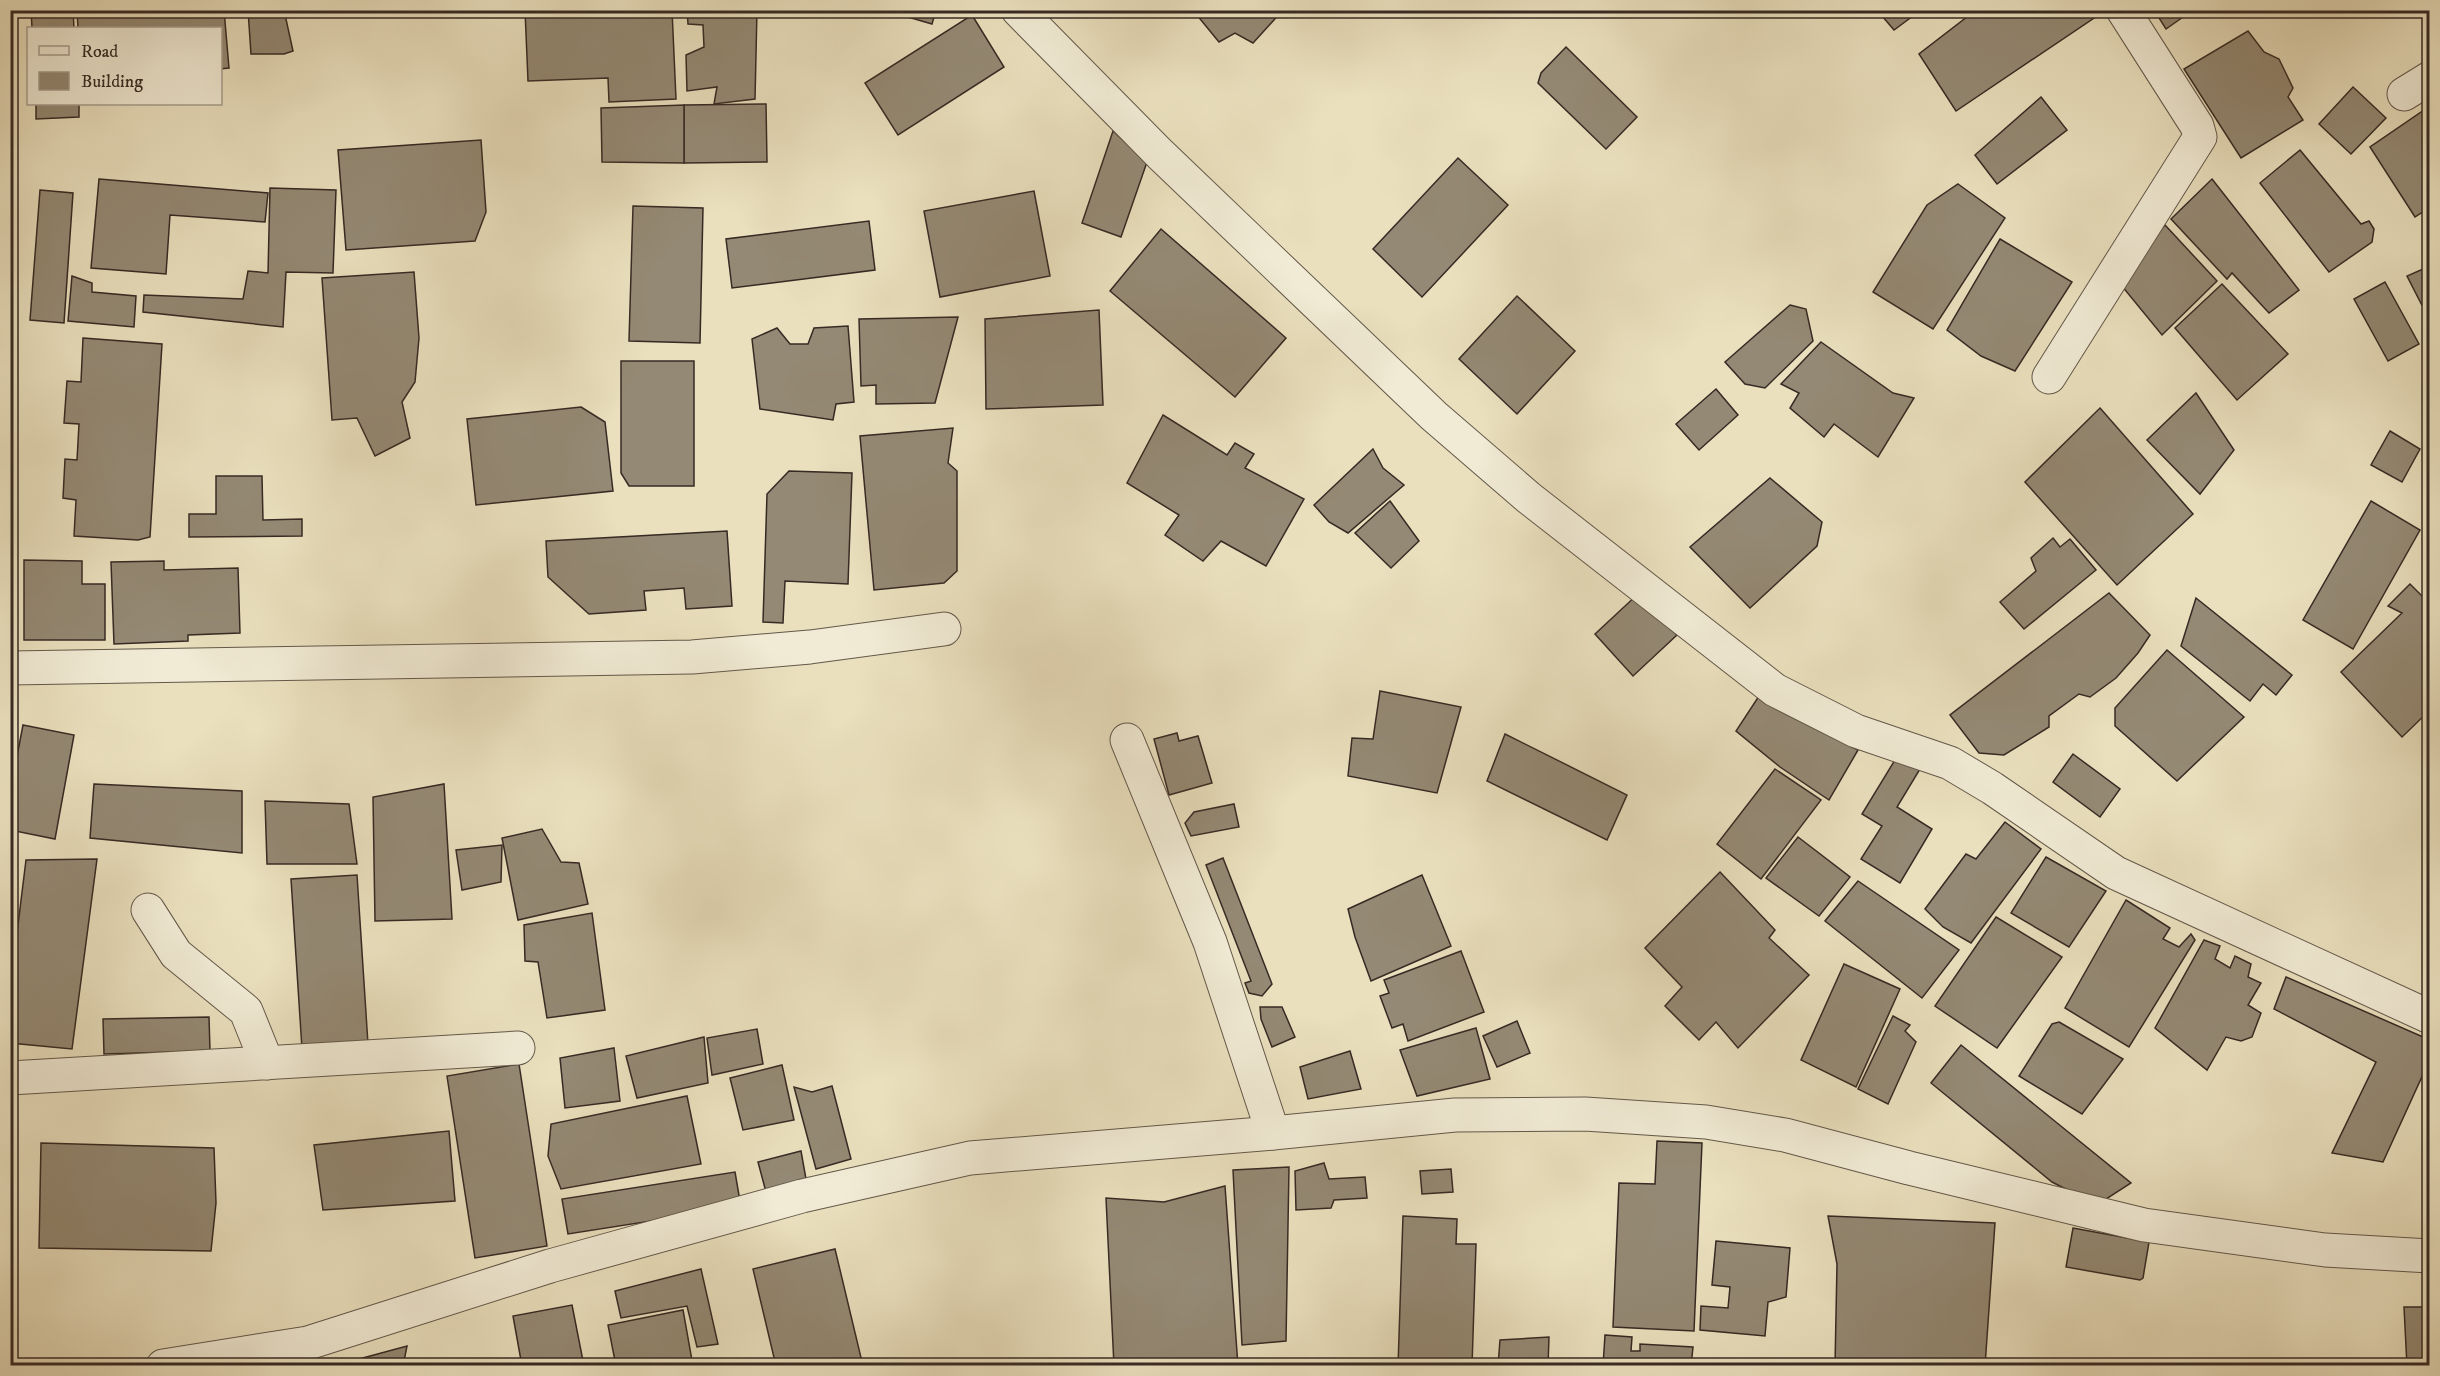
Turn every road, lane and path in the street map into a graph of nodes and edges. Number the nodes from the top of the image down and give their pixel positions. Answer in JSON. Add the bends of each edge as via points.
{"nodes":[{"id":1,"x":1018,"y":10,"type":"edge"},
{"id":2,"x":2123,"y":10,"type":"edge"},
{"id":3,"x":2049,"y":377,"type":"dead end"},
{"id":4,"x":944,"y":629,"type":"dead end"},
{"id":5,"x":10,"y":668,"type":"edge"},
{"id":6,"x":1127,"y":740,"type":"dead end"},
{"id":7,"x":148,"y":910,"type":"dead end"},
{"id":8,"x":2430,"y":1017,"type":"edge"},
{"id":9,"x":518,"y":1048,"type":"dead end"},
{"id":10,"x":267,"y":1063,"type":"junction"},
{"id":11,"x":10,"y":1078,"type":"edge"},
{"id":12,"x":1273,"y":1133,"type":"junction"},
{"id":13,"x":2430,"y":1256,"type":"edge"},
{"id":14,"x":163,"y":1365,"type":"edge"}],
"edges":[{"from":1,"to":8,"type":"street","via":[[1160,154],[1434,416],[1529,498],[1775,690],[1856,731],[1950,763],[2116,873]]},
{"from":2,"to":3,"type":"street","via":[[2197,126],[2200,137]]},
{"from":4,"to":5,"type":"street","via":[[810,647],[692,657]]},
{"from":6,"to":12,"type":"street","via":[[1210,942]]},
{"from":7,"to":10,"type":"street","via":[[176,954],[246,1011]]},
{"from":9,"to":10,"type":"street"},
{"from":10,"to":11,"type":"street"},
{"from":12,"to":13,"type":"street","via":[[1511,1113],[1706,1122],[1785,1135],[2144,1225],[2325,1250]]},
{"from":12,"to":14,"type":"street","via":[[970,1158],[802,1196],[550,1266],[308,1342]]}]}
